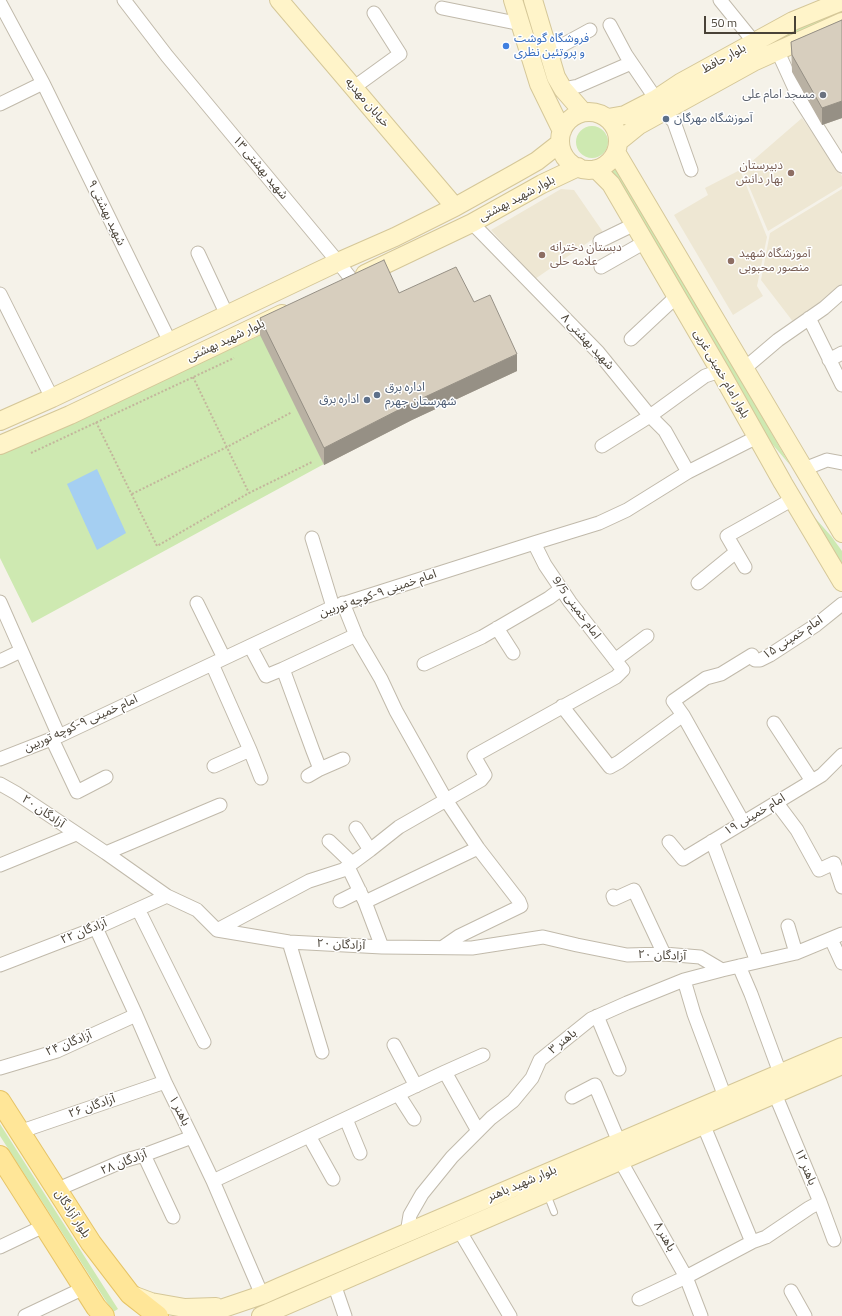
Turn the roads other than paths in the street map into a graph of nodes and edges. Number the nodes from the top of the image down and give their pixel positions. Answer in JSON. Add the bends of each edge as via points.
{"nodes":[{"id":1,"x":124,"y":0,"type":"edge"},
{"id":2,"x":279,"y":0,"type":"edge"},
{"id":3,"x":513,"y":0,"type":"edge"},
{"id":4,"x":533,"y":0,"type":"edge"},
{"id":5,"x":720,"y":0,"type":"edge"},
{"id":6,"x":840,"y":1,"type":"edge"},
{"id":7,"x":0,"y":3,"type":"edge"},
{"id":8,"x":442,"y":8,"type":"dead end"},
{"id":9,"x":374,"y":13,"type":"dead end"},
{"id":10,"x":842,"y":22,"type":"edge"},
{"id":11,"x":521,"y":24,"type":"junction"},
{"id":12,"x":610,"y":25,"type":"dead end"},
{"id":13,"x":590,"y":30,"type":"dead end"},
{"id":14,"x":754,"y":42,"type":"junction"},
{"id":15,"x":548,"y":52,"type":"junction"},
{"id":16,"x":778,"y":52,"type":"junction"},
{"id":17,"x":631,"y":63,"type":"junction"},
{"id":18,"x":43,"y":83,"type":"junction"},
{"id":19,"x":353,"y":88,"type":"junction"},
{"id":20,"x":563,"y":89,"type":"junction"},
{"id":21,"x":0,"y":104,"type":"edge"},
{"id":22,"x":660,"y":105,"type":"junction"},
{"id":23,"x":583,"y":112,"type":"junction"},
{"id":24,"x":608,"y":118,"type":"junction"},
{"id":25,"x":561,"y":137,"type":"junction"},
{"id":26,"x":617,"y":147,"type":"junction"},
{"id":27,"x":842,"y":166,"type":"edge"},
{"id":28,"x":578,"y":167,"type":"junction"},
{"id":29,"x":596,"y":169,"type":"junction"},
{"id":30,"x":691,"y":170,"type":"dead end"},
{"id":31,"x":455,"y":206,"type":"junction"},
{"id":32,"x":472,"y":223,"type":"junction"},
{"id":33,"x":635,"y":224,"type":"junction"},
{"id":34,"x":600,"y":241,"type":"dead end"},
{"id":35,"x":645,"y":242,"type":"junction"},
{"id":36,"x":198,"y":253,"type":"dead end"},
{"id":37,"x":338,"y":262,"type":"junction"},
{"id":38,"x":601,"y":267,"type":"dead end"},
{"id":39,"x":345,"y":284,"type":"joint"},
{"id":40,"x":842,"y":292,"type":"edge"},
{"id":41,"x":0,"y":294,"type":"edge"},
{"id":42,"x":677,"y":296,"type":"junction"},
{"id":43,"x":296,"y":308,"type":"edge"},
{"id":44,"x":227,"y":315,"type":"junction"},
{"id":45,"x":809,"y":318,"type":"junction"},
{"id":46,"x":631,"y":339,"type":"dead end"},
{"id":47,"x":170,"y":342,"type":"junction"},
{"id":48,"x":842,"y":353,"type":"edge"},
{"id":49,"x":829,"y":360,"type":"junction"},
{"id":50,"x":745,"y":368,"type":"junction"},
{"id":51,"x":720,"y":371,"type":"junction"},
{"id":52,"x":842,"y":385,"type":"edge"},
{"id":53,"x":52,"y":398,"type":"junction"},
{"id":54,"x":650,"y":416,"type":"junction"},
{"id":55,"x":0,"y":421,"type":"edge"},
{"id":56,"x":757,"y":437,"type":"junction"},
{"id":57,"x":0,"y":445,"type":"edge"},
{"id":58,"x":602,"y":446,"type":"dead end"},
{"id":59,"x":842,"y":463,"type":"edge"},
{"id":60,"x":804,"y":469,"type":"junction"},
{"id":61,"x":688,"y":472,"type":"junction"},
{"id":62,"x":783,"y":483,"type":"junction"},
{"id":63,"x":793,"y":499,"type":"junction"},
{"id":64,"x":599,"y":523,"type":"junction"},
{"id":65,"x":842,"y":533,"type":"edge"},
{"id":66,"x":312,"y":538,"type":"dead end"},
{"id":67,"x":534,"y":542,"type":"junction"},
{"id":68,"x":736,"y":552,"type":"junction"},
{"id":69,"x":745,"y":568,"type":"dead end"},
{"id":70,"x":413,"y":581,"type":"junction"},
{"id":71,"x":842,"y":582,"type":"edge"},
{"id":72,"x":698,"y":583,"type":"dead end"},
{"id":73,"x":561,"y":589,"type":"junction"},
{"id":74,"x":0,"y":602,"type":"edge"},
{"id":75,"x":197,"y":603,"type":"dead end"},
{"id":76,"x":842,"y":604,"type":"edge"},
{"id":77,"x":338,"y":605,"type":"junction"},
{"id":78,"x":497,"y":628,"type":"junction"},
{"id":79,"x":356,"y":635,"type":"junction"},
{"id":80,"x":647,"y":636,"type":"dead end"},
{"id":81,"x":250,"y":646,"type":"junction"},
{"id":82,"x":21,"y":651,"type":"junction"},
{"id":83,"x":513,"y":653,"type":"dead end"},
{"id":84,"x":224,"y":658,"type":"junction"},
{"id":85,"x":0,"y":661,"type":"edge"},
{"id":86,"x":212,"y":664,"type":"junction"},
{"id":87,"x":424,"y":664,"type":"dead end"},
{"id":88,"x":619,"y":665,"type":"junction"},
{"id":89,"x":283,"y":669,"type":"junction"},
{"id":90,"x":562,"y":706,"type":"junction"},
{"id":91,"x":683,"y":715,"type":"junction"},
{"id":92,"x":774,"y":722,"type":"dead end"},
{"id":93,"x":55,"y":737,"type":"junction"},
{"id":94,"x":250,"y":750,"type":"junction"},
{"id":95,"x":842,"y":755,"type":"edge"},
{"id":96,"x":0,"y":759,"type":"edge"},
{"id":97,"x":343,"y":759,"type":"dead end"},
{"id":98,"x":214,"y":766,"type":"dead end"},
{"id":99,"x":320,"y":769,"type":"junction"},
{"id":100,"x":308,"y":776,"type":"dead end"},
{"id":101,"x":106,"y":777,"type":"dead end"},
{"id":102,"x":261,"y":778,"type":"dead end"},
{"id":103,"x":812,"y":781,"type":"junction"},
{"id":104,"x":0,"y":784,"type":"edge"},
{"id":105,"x":446,"y":800,"type":"junction"},
{"id":106,"x":776,"y":802,"type":"junction"},
{"id":107,"x":220,"y":805,"type":"dead end"},
{"id":108,"x":743,"y":822,"type":"junction"},
{"id":109,"x":356,"y":828,"type":"dead end"},
{"id":110,"x":76,"y":834,"type":"junction"},
{"id":111,"x":329,"y":841,"type":"dead end"},
{"id":112,"x":712,"y":841,"type":"junction"},
{"id":113,"x":668,"y":842,"type":"dead end"},
{"id":114,"x":478,"y":848,"type":"junction"},
{"id":115,"x":370,"y":850,"type":"junction"},
{"id":116,"x":106,"y":853,"type":"junction"},
{"id":117,"x":0,"y":865,"type":"edge"},
{"id":118,"x":350,"y":865,"type":"junction"},
{"id":119,"x":842,"y":887,"type":"edge"},
{"id":120,"x":168,"y":896,"type":"junction"},
{"id":121,"x":613,"y":896,"type":"dead end"},
{"id":122,"x":363,"y":897,"type":"junction"},
{"id":123,"x":340,"y":901,"type":"dead end"},
{"id":124,"x":138,"y":909,"type":"junction"},
{"id":125,"x":788,"y":926,"type":"dead end"},
{"id":126,"x":96,"y":928,"type":"junction"},
{"id":127,"x":217,"y":930,"type":"junction"},
{"id":128,"x":836,"y":936,"type":"edge"},
{"id":129,"x":289,"y":942,"type":"junction"},
{"id":130,"x":382,"y":947,"type":"junction"},
{"id":131,"x":443,"y":947,"type":"junction"},
{"id":132,"x":796,"y":953,"type":"junction"},
{"id":133,"x":664,"y":954,"type":"junction"},
{"id":134,"x":757,"y":962,"type":"junction"},
{"id":135,"x":842,"y":963,"type":"edge"},
{"id":136,"x":0,"y":965,"type":"edge"},
{"id":137,"x":739,"y":966,"type":"junction"},
{"id":138,"x":722,"y":970,"type":"junction"},
{"id":139,"x":684,"y":980,"type":"junction"},
{"id":140,"x":136,"y":1015,"type":"junction"},
{"id":141,"x":597,"y":1016,"type":"junction"},
{"id":142,"x":204,"y":1042,"type":"dead end"},
{"id":143,"x":394,"y":1046,"type":"dead end"},
{"id":144,"x":842,"y":1047,"type":"edge"},
{"id":145,"x":322,"y":1052,"type":"dead end"},
{"id":146,"x":483,"y":1055,"type":"dead end"},
{"id":147,"x":842,"y":1064,"type":"edge"},
{"id":148,"x":0,"y":1068,"type":"edge"},
{"id":149,"x":619,"y":1069,"type":"dead end"},
{"id":150,"x":445,"y":1072,"type":"junction"},
{"id":151,"x":780,"y":1073,"type":"junction"},
{"id":152,"x":165,"y":1082,"type":"junction"},
{"id":153,"x":416,"y":1086,"type":"junction"},
{"id":154,"x":398,"y":1094,"type":"junction"},
{"id":155,"x":775,"y":1094,"type":"junction"},
{"id":156,"x":572,"y":1097,"type":"dead end"},
{"id":157,"x":724,"y":1097,"type":"junction"},
{"id":158,"x":0,"y":1101,"type":"edge"},
{"id":159,"x":346,"y":1119,"type":"junction"},
{"id":160,"x":414,"y":1119,"type":"dead end"},
{"id":161,"x":703,"y":1124,"type":"junction"},
{"id":162,"x":478,"y":1131,"type":"junction"},
{"id":163,"x":19,"y":1132,"type":"junction"},
{"id":164,"x":309,"y":1136,"type":"junction"},
{"id":165,"x":192,"y":1137,"type":"junction"},
{"id":166,"x":618,"y":1149,"type":"junction"},
{"id":167,"x":360,"y":1153,"type":"dead end"},
{"id":168,"x":144,"y":1155,"type":"junction"},
{"id":169,"x":1,"y":1161,"type":"edge"},
{"id":170,"x":333,"y":1179,"type":"dead end"},
{"id":171,"x":213,"y":1181,"type":"junction"},
{"id":172,"x":56,"y":1190,"type":"junction"},
{"id":173,"x":547,"y":1192,"type":"junction"},
{"id":174,"x":820,"y":1202,"type":"junction"},
{"id":175,"x":554,"y":1212,"type":"dead end"},
{"id":176,"x":173,"y":1217,"type":"dead end"},
{"id":177,"x":44,"y":1226,"type":"junction"},
{"id":178,"x":459,"y":1230,"type":"junction"},
{"id":179,"x":407,"y":1233,"type":"junction"},
{"id":180,"x":834,"y":1240,"type":"dead end"},
{"id":181,"x":752,"y":1242,"type":"junction"},
{"id":182,"x":0,"y":1247,"type":"edge"},
{"id":183,"x":686,"y":1277,"type":"junction"},
{"id":184,"x":334,"y":1284,"type":"junction"},
{"id":185,"x":84,"y":1288,"type":"junction"},
{"id":186,"x":791,"y":1291,"type":"dead end"},
{"id":187,"x":130,"y":1294,"type":"junction"},
{"id":188,"x":262,"y":1295,"type":"junction"},
{"id":189,"x":639,"y":1299,"type":"dead end"},
{"id":190,"x":228,"y":1307,"type":"junction"},
{"id":191,"x":26,"y":1316,"type":"edge"},
{"id":192,"x":104,"y":1316,"type":"edge"},
{"id":193,"x":158,"y":1316,"type":"edge"},
{"id":194,"x":200,"y":1316,"type":"edge"},
{"id":195,"x":261,"y":1316,"type":"edge"},
{"id":196,"x":345,"y":1316,"type":"edge"},
{"id":197,"x":510,"y":1316,"type":"edge"},
{"id":198,"x":701,"y":1316,"type":"edge"},
{"id":199,"x":805,"y":1316,"type":"edge"}],
"edges":[{"from":1,"to":37,"type":"street","name":"شهید بهشتی ۱۳","via":[[167,56]]},
{"from":2,"to":19,"type":"main road","name":"خیابان مهدیه"},
{"from":3,"to":11,"type":"main road"},
{"from":4,"to":15,"type":"main road"},
{"from":5,"to":14,"type":"street"},
{"from":6,"to":14,"type":"main road","name":"بلوار حافظ","via":[[793,21]]},
{"from":7,"to":18,"type":"street","name":"شهید بهشتی ۹"},
{"from":8,"to":11,"type":"street"},
{"from":9,"to":19,"type":"street","via":[[400,54]]},
{"from":10,"to":16,"type":"main road","name":"بلوار حافظ"},
{"from":11,"to":25,"type":"main road","via":[[539,84]]},
{"from":12,"to":17,"type":"street"},
{"from":13,"to":15,"type":"street"},
{"from":14,"to":22,"type":"main road","name":"بلوار حافظ","via":[[680,83]]},
{"from":15,"to":20,"type":"main road"},
{"from":16,"to":22,"type":"main road","name":"بلوار حافظ"},
{"from":16,"to":27,"type":"street","via":[[799,98]]},
{"from":17,"to":20,"type":"street","via":[[578,86]]},
{"from":17,"to":22,"type":"street"},
{"from":18,"to":21,"type":"street"},
{"from":18,"to":47,"type":"street","name":"شهید بهشتی ۹"},
{"from":19,"to":31,"type":"main road","name":"خیابان مهدیه"},
{"from":20,"to":23,"type":"main road"},
{"from":22,"to":24,"type":"main road","name":"بلوار حافظ"},
{"from":22,"to":26,"type":"main road","name":"بلوار حافظ"},
{"from":22,"to":30,"type":"street","via":[[674,122]]},
{"from":23,"to":24,"type":"main road","via":[[598,113]]},
{"from":23,"to":25,"type":"main road","via":[[566,123]]},
{"from":24,"to":26,"type":"main road","via":[[617,131]]},
{"from":25,"to":28,"type":"main road","via":[[562,152]]},
{"from":25,"to":31,"type":"main road","name":"بلوار شهید بهشتی","via":[[537,161]]},
{"from":26,"to":29,"type":"main road","via":[[612,159],[605,166]]},
{"from":26,"to":50,"type":"main road","name":"بلوار امام خمینی غربی"},
{"from":28,"to":29,"type":"main road","via":[[586,170]]},
{"from":28,"to":32,"type":"main road","name":"بلوار شهید بهشتی"},
{"from":29,"to":33,"type":"main road","name":"بلوار امام خمینی غربی","via":[[611,184]]},
{"from":31,"to":37,"type":"main road","name":"بلوار شهید بهشتی","via":[[395,237]]},
{"from":32,"to":39,"type":"main road","name":"بلوار شهید بهشتی"},
{"from":32,"to":54,"type":"street","name":"شهید بهشتی ۸","via":[[598,352]]},
{"from":33,"to":34,"type":"street"},
{"from":33,"to":35,"type":"main road","name":"بلوار امام خمینی غربی"},
{"from":35,"to":38,"type":"street"},
{"from":35,"to":42,"type":"main road","name":"بلوار امام خمینی غربی"},
{"from":36,"to":44,"type":"street"},
{"from":37,"to":39,"type":"street","name":"شهید بهشتی ۱۳"},
{"from":37,"to":44,"type":"main road","name":"بلوار شهید بهشتی"},
{"from":40,"to":45,"type":"street"},
{"from":41,"to":53,"type":"street"},
{"from":42,"to":46,"type":"street"},
{"from":42,"to":51,"type":"main road","name":"بلوار امام خمینی غربی"},
{"from":43,"to":57,"type":"main road","name":"بلوار شهید بهشتی","via":[[70,415]]},
{"from":44,"to":47,"type":"main road","name":"بلوار شهید بهشتی"},
{"from":45,"to":49,"type":"street"},
{"from":45,"to":50,"type":"street"},
{"from":47,"to":53,"type":"main road","name":"بلوار شهید بهشتی"},
{"from":48,"to":49,"type":"street"},
{"from":49,"to":52,"type":"street"},
{"from":50,"to":60,"type":"main road","name":"بلوار امام خمینی غربی"},
{"from":51,"to":54,"type":"street","via":[[705,376]]},
{"from":51,"to":56,"type":"main road","name":"بلوار امام خمینی غربی"},
{"from":53,"to":55,"type":"main road","name":"بلوار شهید بهشتی"},
{"from":54,"to":58,"type":"street"},
{"from":54,"to":61,"type":"street","name":"شهید بهشتی ۸","via":[[665,431]]},
{"from":56,"to":61,"type":"street","name":"امام خمینی ۹-کوچه توربین"},
{"from":56,"to":62,"type":"main road","name":"بلوار امام خمینی غربی"},
{"from":59,"to":60,"type":"street","via":[[827,460]]},
{"from":60,"to":62,"type":"main road"},
{"from":60,"to":65,"type":"main road","name":"بلوار امام خمینی غربی"},
{"from":61,"to":64,"type":"street","name":"امام خمینی ۹-کوچه توربین","via":[[627,510]]},
{"from":62,"to":63,"type":"main road","name":"بلوار امام خمینی غربی"},
{"from":63,"to":68,"type":"street","via":[[727,536]]},
{"from":63,"to":71,"type":"main road","name":"بلوار امام خمینی غربی"},
{"from":64,"to":67,"type":"street","name":"امام خمینی ۹-کوچه توربین"},
{"from":64,"to":70,"type":"street","via":[[605,525]]},
{"from":66,"to":77,"type":"street"},
{"from":67,"to":70,"type":"street","name":"امام خمینی ۹-کوچه توربین"},
{"from":67,"to":73,"type":"street","name":"امام خمینی 9/5"},
{"from":68,"to":69,"type":"street"},
{"from":68,"to":72,"type":"street"},
{"from":70,"to":77,"type":"street","name":"امام خمینی ۹-کوچه توربین"},
{"from":73,"to":78,"type":"street"},
{"from":73,"to":88,"type":"street","name":"امام خمینی 9/5"},
{"from":74,"to":82,"type":"street"},
{"from":75,"to":84,"type":"street"},
{"from":76,"to":91,"type":"street","name":"امام خمینی ۱۵","via":[[816,625],[770,655],[760,660],[755,660],[752,655],[721,674],[706,678],[672,701]]},
{"from":77,"to":79,"type":"street"},
{"from":77,"to":81,"type":"street","name":"امام خمینی ۹-کوچه توربین"},
{"from":78,"to":83,"type":"street"},
{"from":78,"to":87,"type":"street"},
{"from":79,"to":89,"type":"street"},
{"from":79,"to":105,"type":"street"},
{"from":80,"to":88,"type":"street"},
{"from":81,"to":84,"type":"street","name":"امام خمینی ۹-کوچه توربین"},
{"from":81,"to":89,"type":"street","via":[[266,676]]},
{"from":82,"to":85,"type":"street"},
{"from":82,"to":93,"type":"street"},
{"from":84,"to":86,"type":"street","name":"امام خمینی ۹-کوچه توربین"},
{"from":86,"to":93,"type":"street","name":"امام خمینی ۹-کوچه توربین"},
{"from":86,"to":94,"type":"street"},
{"from":88,"to":90,"type":"street","via":[[616,677]]},
{"from":89,"to":99,"type":"street"},
{"from":90,"to":91,"type":"street","via":[[610,767]]},
{"from":90,"to":105,"type":"street","via":[[474,756],[485,775],[481,780]]},
{"from":91,"to":108,"type":"street"},
{"from":92,"to":103,"type":"street"},
{"from":93,"to":96,"type":"street","name":"امام خمینی ۹-کوچه توربین"},
{"from":93,"to":101,"type":"street","via":[[77,792]]},
{"from":94,"to":98,"type":"street"},
{"from":94,"to":102,"type":"street"},
{"from":95,"to":103,"type":"street","name":"امام خمینی ۱۹","via":[[822,775]]},
{"from":97,"to":99,"type":"street"},
{"from":99,"to":100,"type":"street"},
{"from":103,"to":106,"type":"street","name":"امام خمینی ۱۹"},
{"from":104,"to":110,"type":"street","name":"آزادگان ۲۰"},
{"from":105,"to":114,"type":"street"},
{"from":105,"to":115,"type":"street","via":[[399,827]]},
{"from":106,"to":108,"type":"street","name":"امام خمینی ۱۹"},
{"from":106,"to":119,"type":"street","via":[[797,830],[819,870],[834,863]]},
{"from":107,"to":116,"type":"street"},
{"from":108,"to":112,"type":"street","name":"امام خمینی ۱۹"},
{"from":109,"to":115,"type":"street"},
{"from":110,"to":116,"type":"street","name":"آزادگان ۲۰"},
{"from":110,"to":117,"type":"street"},
{"from":111,"to":118,"type":"street"},
{"from":112,"to":113,"type":"street","name":"امام خمینی ۱۹","via":[[682,859]]},
{"from":112,"to":134,"type":"street"},
{"from":114,"to":122,"type":"street"},
{"from":114,"to":131,"type":"street","via":[[521,906],[459,936]]},
{"from":115,"to":118,"type":"street"},
{"from":116,"to":120,"type":"street","name":"آزادگان ۲۰"},
{"from":118,"to":122,"type":"street"},
{"from":118,"to":127,"type":"street","via":[[344,870],[309,881]]},
{"from":120,"to":124,"type":"street","name":"آزادگان ۲۲"},
{"from":120,"to":127,"type":"street","name":"آزادگان ۲۰","via":[[197,910]]},
{"from":121,"to":133,"type":"street","via":[[614,899],[634,890]]},
{"from":122,"to":123,"type":"street"},
{"from":122,"to":130,"type":"street"},
{"from":124,"to":126,"type":"street","name":"آزادگان ۲۲"},
{"from":124,"to":142,"type":"street"},
{"from":125,"to":132,"type":"street"},
{"from":126,"to":136,"type":"street","name":"آزادگان ۲۲"},
{"from":126,"to":140,"type":"street","name":"باهنر ۱"},
{"from":127,"to":129,"type":"street","name":"آزادگان ۲۰"},
{"from":128,"to":132,"type":"street","name":"باهنر ۳"},
{"from":128,"to":135,"type":"street"},
{"from":129,"to":130,"type":"street","name":"آزادگان ۲۰"},
{"from":129,"to":145,"type":"street"},
{"from":130,"to":131,"type":"street","name":"آزادگان ۲۰"},
{"from":131,"to":133,"type":"street","name":"آزادگان ۲۰","via":[[472,948],[543,937],[627,955]]},
{"from":132,"to":134,"type":"street","name":"باهنر ۳"},
{"from":133,"to":138,"type":"street","name":"آزادگان ۲۰","via":[[700,957]]},
{"from":134,"to":137,"type":"street","name":"باهنر ۳"},
{"from":137,"to":138,"type":"street","name":"باهنر ۳"},
{"from":137,"to":151,"type":"street"},
{"from":138,"to":139,"type":"street","name":"باهنر ۳"},
{"from":139,"to":141,"type":"street","name":"باهنر ۳"},
{"from":139,"to":157,"type":"street"},
{"from":140,"to":148,"type":"street","name":"آزادگان ۲۴","via":[[57,1051]]},
{"from":140,"to":152,"type":"street","name":"باهنر ۱"},
{"from":141,"to":149,"type":"street"},
{"from":141,"to":162,"type":"street","name":"باهنر ۳","via":[[540,1060],[532,1078],[513,1101]]},
{"from":143,"to":153,"type":"street"},
{"from":144,"to":151,"type":"main road","name":"بلوار شهید باهنر"},
{"from":146,"to":150,"type":"street"},
{"from":147,"to":155,"type":"main road","name":"بلوار شهید باهنر"},
{"from":150,"to":153,"type":"street"},
{"from":150,"to":162,"type":"street"},
{"from":151,"to":157,"type":"main road","name":"بلوار شهید باهنر"},
{"from":152,"to":163,"type":"street","name":"آزادگان ۲۶"},
{"from":152,"to":165,"type":"street","name":"باهنر ۱"},
{"from":153,"to":154,"type":"street"},
{"from":154,"to":159,"type":"street"},
{"from":154,"to":160,"type":"street"},
{"from":155,"to":161,"type":"main road","name":"بلوار شهید باهنر"},
{"from":155,"to":174,"type":"street","name":"باهنر ۱۲"},
{"from":156,"to":166,"type":"street","name":"باهنر ۸","via":[[595,1085]]},
{"from":157,"to":166,"type":"main road","name":"بلوار شهید باهنر"},
{"from":158,"to":163,"type":"main road","name":"بلوار آزادگان"},
{"from":159,"to":164,"type":"street"},
{"from":159,"to":167,"type":"street"},
{"from":161,"to":166,"type":"main road","name":"بلوار شهید باهنر"},
{"from":161,"to":181,"type":"street"},
{"from":162,"to":179,"type":"street","name":"باهنر ۳","via":[[452,1157],[422,1194],[410,1215]]},
{"from":163,"to":172,"type":"main road","name":"بلوار آزادگان"},
{"from":164,"to":170,"type":"street"},
{"from":164,"to":171,"type":"street"},
{"from":165,"to":168,"type":"street","name":"آزادگان ۲۸"},
{"from":165,"to":171,"type":"street","name":"باهنر ۱"},
{"from":166,"to":173,"type":"main road","name":"بلوار شهید باهنر"},
{"from":166,"to":179,"type":"main road","name":"بلوار شهید باهنر"},
{"from":166,"to":183,"type":"street","name":"باهنر ۸"},
{"from":168,"to":172,"type":"street","name":"آزادگان ۲۸","via":[[123,1161]]},
{"from":168,"to":176,"type":"street"},
{"from":169,"to":177,"type":"main road"},
{"from":171,"to":188,"type":"street","name":"باهنر ۱"},
{"from":172,"to":187,"type":"main road","name":"بلوار آزادگان","via":[[91,1243]]},
{"from":173,"to":175,"type":"lane"},
{"from":173,"to":178,"type":"main road","name":"بلوار شهید باهنر"},
{"from":174,"to":180,"type":"street","name":"باهنر ۱۲"},
{"from":174,"to":181,"type":"street","via":[[766,1237]]},
{"from":177,"to":182,"type":"street"},
{"from":177,"to":185,"type":"main road"},
{"from":178,"to":184,"type":"main road","name":"بلوار شهید باهنر"},
{"from":178,"to":197,"type":"street"},
{"from":179,"to":188,"type":"main road","name":"بلوار شهید باهنر"},
{"from":181,"to":183,"type":"street"},
{"from":183,"to":189,"type":"street"},
{"from":183,"to":198,"type":"street","name":"باهنر ۸"},
{"from":184,"to":195,"type":"main road","name":"بلوار شهید باهنر"},
{"from":184,"to":196,"type":"street"},
{"from":185,"to":191,"type":"street"},
{"from":185,"to":192,"type":"main road"},
{"from":186,"to":199,"type":"street"},
{"from":187,"to":190,"type":"main road","via":[[151,1302],[186,1308]]},
{"from":187,"to":193,"type":"main road","name":"بلوار آزادگان"},
{"from":188,"to":190,"type":"main road","name":"بلوار شهید باهنر"},
{"from":190,"to":194,"type":"main road","name":"بلوار شهید باهنر"}]}
